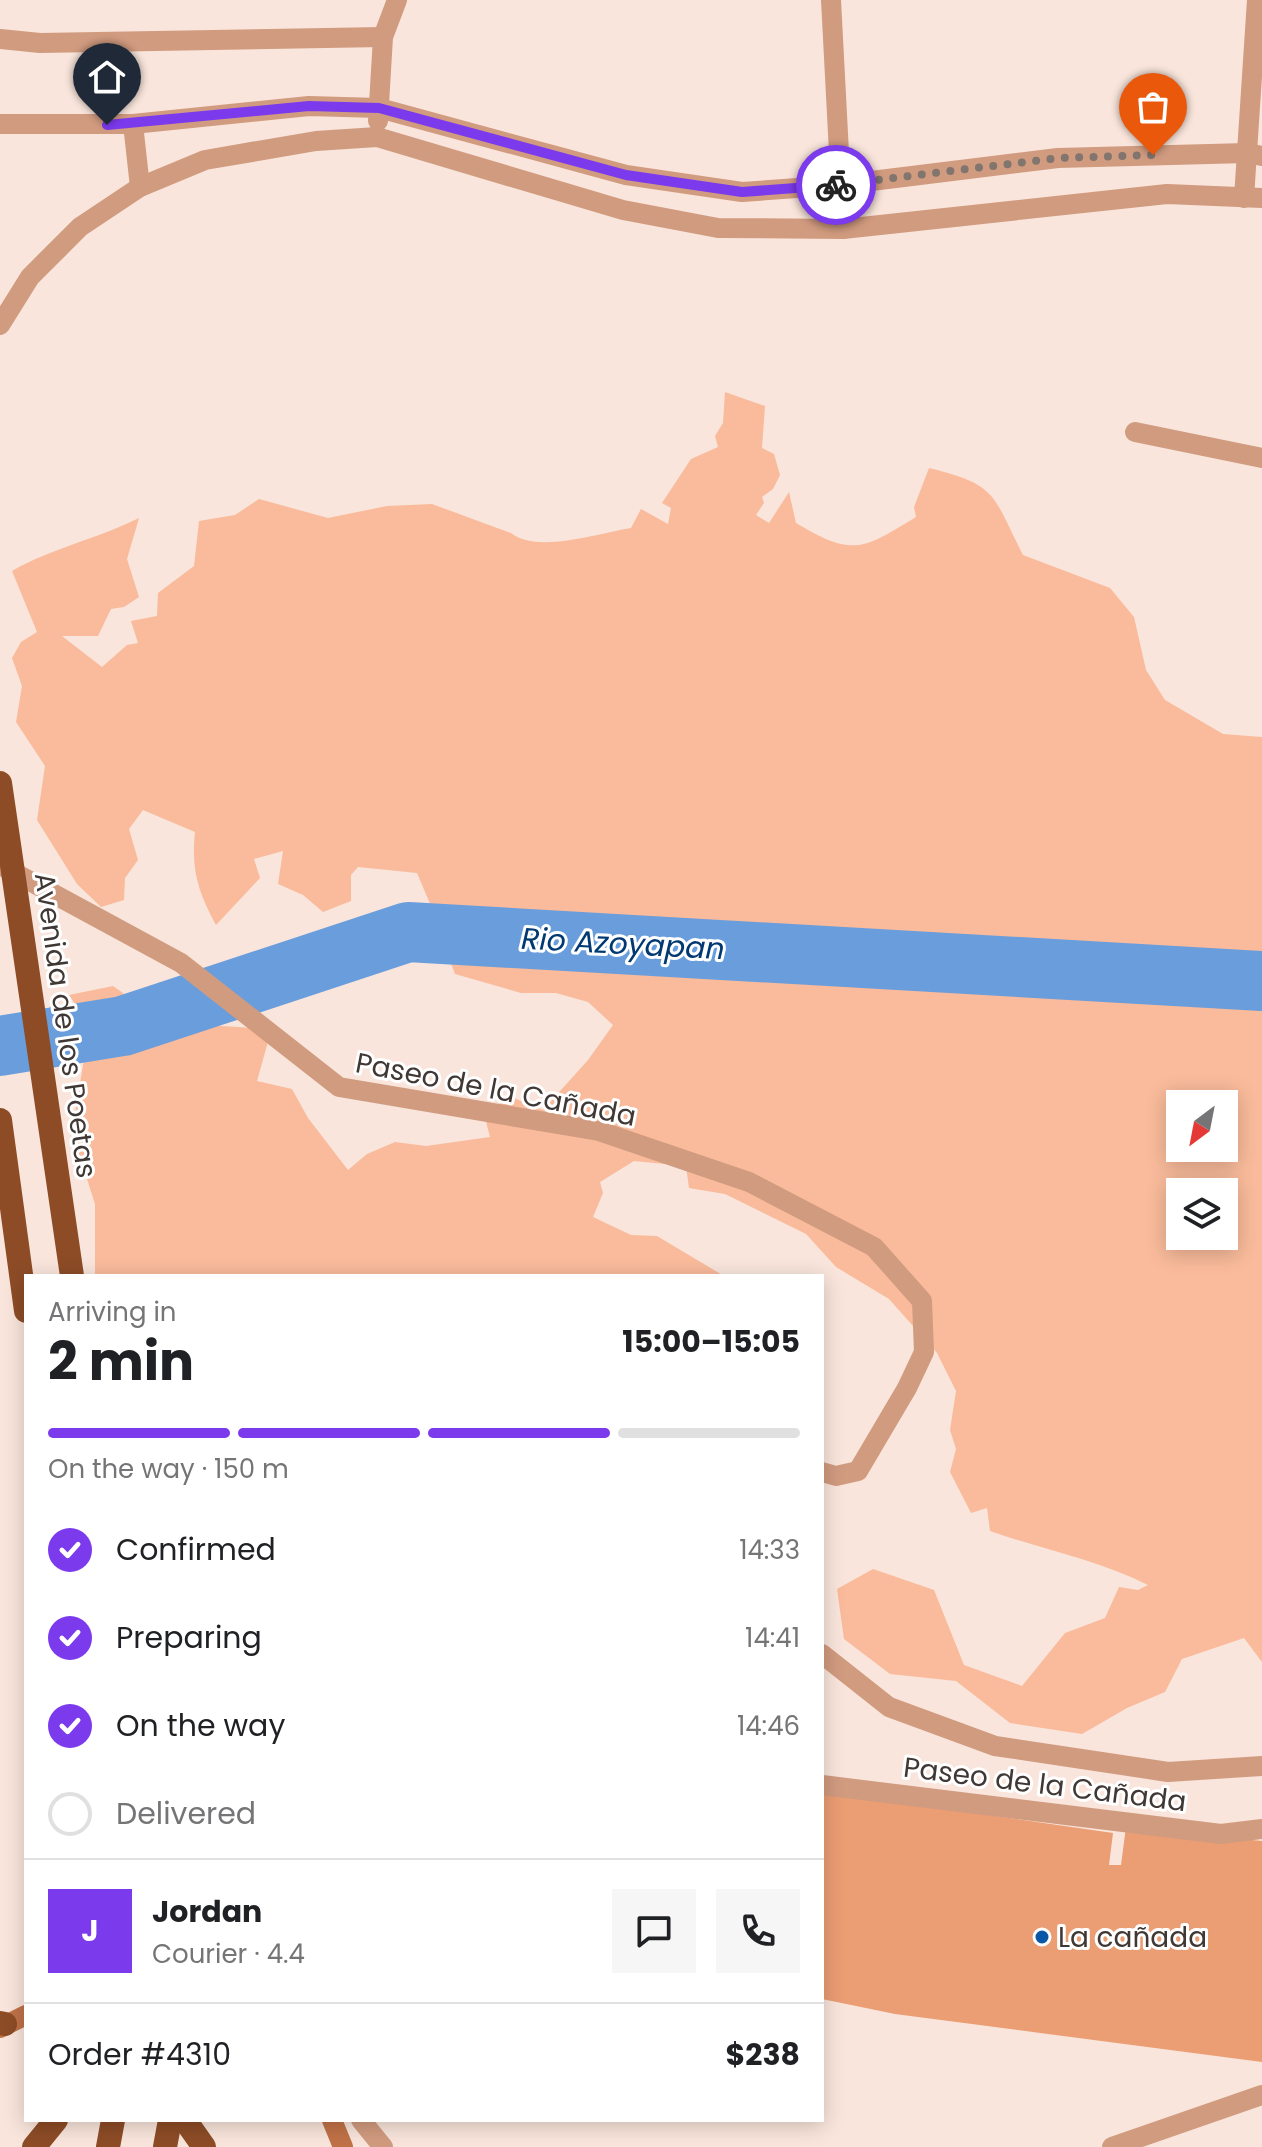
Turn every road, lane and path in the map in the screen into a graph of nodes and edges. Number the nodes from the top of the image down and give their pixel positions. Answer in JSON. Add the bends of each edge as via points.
{"nodes":[{"id":1,"x":397,"y":0,"type":"edge"},
{"id":2,"x":831,"y":0,"type":"edge"},
{"id":3,"x":1257,"y":0,"type":"edge"},
{"id":4,"x":383,"y":37,"type":"junction"},
{"id":5,"x":0,"y":39,"type":"edge"},
{"id":6,"x":379,"y":108,"type":"junction"},
{"id":7,"x":0,"y":124,"type":"edge"},
{"id":8,"x":133,"y":124,"type":"junction"},
{"id":9,"x":377,"y":137,"type":"junction"},
{"id":10,"x":1254,"y":154,"type":"edge"},
{"id":11,"x":839,"y":185,"type":"junction"},
{"id":12,"x":140,"y":187,"type":"junction"},
{"id":13,"x":1253,"y":198,"type":"edge"},
{"id":14,"x":843,"y":229,"type":"junction"},
{"id":15,"x":0,"y":325,"type":"edge"},
{"id":16,"x":1135,"y":432,"type":"dead end"},
{"id":17,"x":1262,"y":458,"type":"edge"},
{"id":18,"x":0,"y":783,"type":"edge"},
{"id":19,"x":0,"y":865,"type":"edge"},
{"id":20,"x":0,"y":1120,"type":"edge"},
{"id":21,"x":72,"y":1274,"type":"edge"},
{"id":22,"x":24,"y":1296,"type":"edge"},
{"id":23,"x":824,"y":1473,"type":"edge"},
{"id":24,"x":824,"y":1656,"type":"edge"},
{"id":25,"x":1262,"y":1766,"type":"edge"},
{"id":26,"x":824,"y":1785,"type":"edge"},
{"id":27,"x":1262,"y":1829,"type":"edge"},
{"id":28,"x":1262,"y":2095,"type":"edge"},
{"id":29,"x":54,"y":2122,"type":"edge"},
{"id":30,"x":113,"y":2122,"type":"edge"},
{"id":31,"x":170,"y":2122,"type":"edge"},
{"id":32,"x":186,"y":2122,"type":"edge"},
{"id":33,"x":333,"y":2122,"type":"edge"},
{"id":34,"x":363,"y":2122,"type":"edge"},
{"id":35,"x":34,"y":2147,"type":"edge"},
{"id":36,"x":108,"y":2147,"type":"edge"},
{"id":37,"x":165,"y":2147,"type":"edge"},
{"id":38,"x":204,"y":2147,"type":"edge"},
{"id":39,"x":343,"y":2147,"type":"edge"},
{"id":40,"x":383,"y":2147,"type":"edge"},
{"id":41,"x":1112,"y":2147,"type":"edge"}],
"edges":[{"from":1,"to":4,"type":"street"},
{"from":2,"to":11,"type":"street"},
{"from":3,"to":10,"type":"street"},
{"from":4,"to":5,"type":"street","via":[[40,43]]},
{"from":4,"to":6,"type":"street"},
{"from":6,"to":8,"type":"street","via":[[309,106]]},
{"from":6,"to":9,"type":"street"},
{"from":6,"to":11,"type":"street","via":[[626,175],[742,192]]},
{"from":7,"to":8,"type":"street"},
{"from":8,"to":12,"type":"street"},
{"from":9,"to":12,"type":"street","via":[[239,152]]},
{"from":9,"to":14,"type":"street","via":[[637,212],[718,228]]},
{"from":10,"to":11,"type":"street","via":[[1058,158]]},
{"from":10,"to":13,"type":"street"},
{"from":11,"to":14,"type":"street"},
{"from":12,"to":15,"type":"street","via":[[80,227],[30,277]]},
{"from":13,"to":14,"type":"street","via":[[1167,194]]},
{"from":16,"to":17,"type":"street"},
{"from":18,"to":21,"type":"highway","name":"Avenida de los Poetas","bridge":true},
{"from":19,"to":23,"type":"street","name":"Paseo de la Cañada","via":[[181,963],[339,1087],[599,1131],[749,1182],[874,1247],[922,1301],[924,1352],[858,1471]]},
{"from":20,"to":22,"type":"highway"},
{"from":24,"to":25,"type":"street","name":"Paseo de la Cañada","via":[[889,1707],[995,1746],[1168,1772]]},
{"from":26,"to":27,"type":"street","name":"Paseo de la Cañada","via":[[1221,1834]]},
{"from":28,"to":41,"type":"street"},
{"from":29,"to":35,"type":"highway"},
{"from":30,"to":36,"type":"highway"},
{"from":31,"to":37,"type":"highway"},
{"from":32,"to":38,"type":"highway"},
{"from":33,"to":39,"type":"street"},
{"from":34,"to":40,"type":"street"}]}
